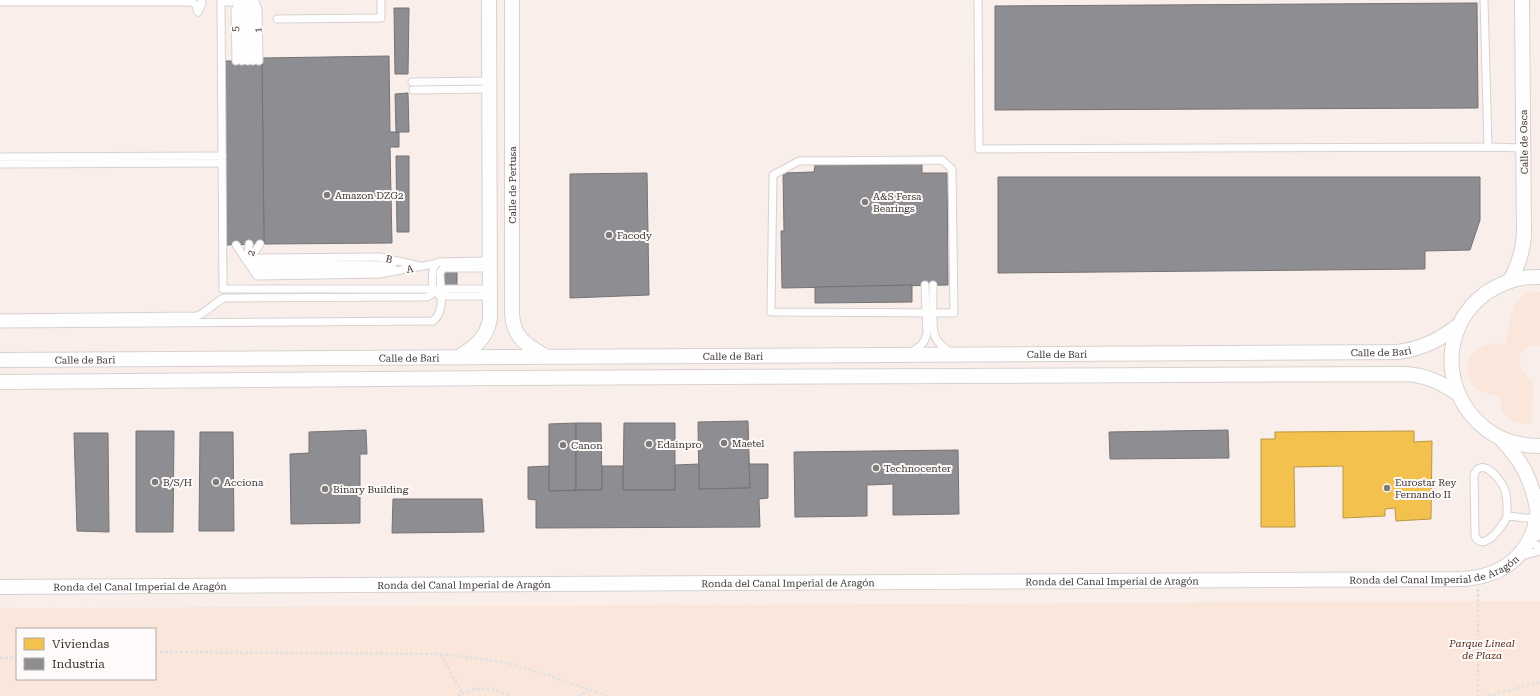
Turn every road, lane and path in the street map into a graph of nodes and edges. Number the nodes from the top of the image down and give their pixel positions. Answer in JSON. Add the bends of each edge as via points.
{"nodes":[{"id":1,"x":201,"y":0,"type":"edge"},
{"id":2,"x":381,"y":0,"type":"edge"},
{"id":3,"x":489,"y":0,"type":"edge"},
{"id":4,"x":512,"y":0,"type":"edge"},
{"id":5,"x":978,"y":0,"type":"edge"},
{"id":6,"x":1484,"y":0,"type":"edge"},
{"id":7,"x":1522,"y":0,"type":"edge"},
{"id":8,"x":248,"y":1,"type":"edge"},
{"id":9,"x":0,"y":2,"type":"edge"},
{"id":10,"x":277,"y":19,"type":"dead end"},
{"id":11,"x":248,"y":61,"type":"junction"},
{"id":12,"x":489,"y":85,"type":"junction"},
{"id":13,"x":412,"y":86,"type":"dead end"},
{"id":14,"x":1488,"y":147,"type":"junction"},
{"id":15,"x":1524,"y":148,"type":"junction"},
{"id":16,"x":0,"y":157,"type":"edge"},
{"id":17,"x":222,"y":159,"type":"junction"},
{"id":18,"x":0,"y":164,"type":"edge"},
{"id":19,"x":248,"y":244,"type":"junction"},
{"id":20,"x":248,"y":262,"type":"junction"},
{"id":21,"x":490,"y":264,"type":"junction"},
{"id":22,"x":425,"y":267,"type":"junction"},
{"id":23,"x":433,"y":267,"type":"junction"},
{"id":24,"x":443,"y":268,"type":"junction"},
{"id":25,"x":1540,"y":277,"type":"edge"},
{"id":26,"x":1510,"y":281,"type":"junction"},
{"id":27,"x":925,"y":285,"type":"dead end"},
{"id":28,"x":933,"y":285,"type":"dead end"},
{"id":29,"x":432,"y":289,"type":"junction"},
{"id":30,"x":490,"y":292,"type":"junction"},
{"id":31,"x":440,"y":293,"type":"junction"},
{"id":32,"x":926,"y":313,"type":"junction"},
{"id":33,"x":934,"y":313,"type":"junction"},
{"id":34,"x":0,"y":318,"type":"edge"},
{"id":35,"x":0,"y":324,"type":"edge"},
{"id":36,"x":1459,"y":325,"type":"junction"},
{"id":37,"x":909,"y":354,"type":"junction"},
{"id":38,"x":952,"y":354,"type":"junction"},
{"id":39,"x":545,"y":356,"type":"junction"},
{"id":40,"x":459,"y":357,"type":"junction"},
{"id":41,"x":0,"y":360,"type":"edge"},
{"id":42,"x":0,"y":382,"type":"edge"},
{"id":43,"x":1458,"y":394,"type":"junction"},
{"id":44,"x":1500,"y":438,"type":"junction"},
{"id":45,"x":1540,"y":446,"type":"edge"},
{"id":46,"x":1538,"y":512,"type":"edge"},
{"id":47,"x":1507,"y":516,"type":"junction"},
{"id":48,"x":1537,"y":540,"type":"edge"},
{"id":49,"x":1540,"y":551,"type":"edge"},
{"id":50,"x":1517,"y":557,"type":"junction"},
{"id":51,"x":1478,"y":578,"type":"junction"},
{"id":52,"x":0,"y":587,"type":"edge"},
{"id":53,"x":156,"y":652,"type":"edge"},
{"id":54,"x":441,"y":654,"type":"junction"},
{"id":55,"x":16,"y":657,"type":"edge"},
{"id":56,"x":0,"y":658,"type":"edge"},
{"id":57,"x":1540,"y":682,"type":"edge"},
{"id":58,"x":589,"y":690,"type":"junction"},
{"id":59,"x":462,"y":693,"type":"junction"},
{"id":60,"x":458,"y":696,"type":"edge"},
{"id":61,"x":510,"y":696,"type":"edge"},
{"id":62,"x":578,"y":696,"type":"edge"},
{"id":63,"x":607,"y":696,"type":"edge"},
{"id":64,"x":1478,"y":696,"type":"edge"},
{"id":65,"x":1488,"y":696,"type":"edge"}],
"edges":[{"from":1,"to":9,"type":"lane","via":[[198,12],[192,2]]},
{"from":2,"to":10,"type":"lane","via":[[381,18]]},
{"from":3,"to":12,"type":"street"},
{"from":4,"to":39,"type":"street","name":"Calle de Pertusa","via":[[513,326],[526,344]]},
{"from":5,"to":14,"type":"lane","via":[[979,149]]},
{"from":6,"to":14,"type":"lane"},
{"from":7,"to":15,"type":"street","name":"Calle de Osca"},
{"from":8,"to":11,"type":"lane"},
{"from":8,"to":11,"type":"lane","name":"1","via":[[258,9]]},
{"from":8,"to":11,"type":"lane","name":"5","via":[[235,10]]},
{"from":8,"to":17,"type":"lane","via":[[221,2]]},
{"from":12,"to":13,"type":"lane"},
{"from":12,"to":21,"type":"street"},
{"from":14,"to":15,"type":"lane"},
{"from":15,"to":26,"type":"street","name":"Calle de Osca","via":[[1524,245]]},
{"from":16,"to":17,"type":"lane"},
{"from":17,"to":18,"type":"lane"},
{"from":17,"to":29,"type":"lane","via":[[223,290]]},
{"from":19,"to":20,"type":"lane"},
{"from":19,"to":20,"type":"lane"},
{"from":19,"to":20,"type":"lane"},
{"from":20,"to":22,"type":"lane","name":"B"},
{"from":20,"to":22,"type":"lane","name":"A","via":[[257,276],[379,274]]},
{"from":21,"to":23,"type":"lane","via":[[443,261]]},
{"from":21,"to":24,"type":"lane"},
{"from":21,"to":30,"type":"street"},
{"from":22,"to":23,"type":"lane"},
{"from":23,"to":24,"type":"lane"},
{"from":23,"to":29,"type":"lane"},
{"from":24,"to":31,"type":"lane","via":[[440,273]]},
{"from":25,"to":26,"type":"street","via":[[1531,276]]},
{"from":26,"to":36,"type":"street","via":[[1480,298],[1468,310]]},
{"from":27,"to":32,"type":"lane"},
{"from":28,"to":33,"type":"lane"},
{"from":29,"to":31,"type":"lane"},
{"from":29,"to":34,"type":"lane","via":[[432,294],[427,297],[224,298],[205,313],[196,316]]},
{"from":30,"to":31,"type":"lane"},
{"from":30,"to":40,"type":"street","via":[[488,327],[482,339]]},
{"from":31,"to":35,"type":"lane","via":[[441,310],[433,321]]},
{"from":32,"to":33,"type":"lane"},
{"from":32,"to":33,"type":"lane","via":[[771,312],[773,176],[799,161],[942,160],[952,169],[954,313]]},
{"from":32,"to":37,"type":"lane","via":[[925,340]]},
{"from":33,"to":38,"type":"lane","via":[[934,332],[943,347]]},
{"from":36,"to":38,"type":"street","name":"Calle de Bari","via":[[1427,345],[1415,350],[1398,352]]},
{"from":36,"to":43,"type":"street","via":[[1454,338],[1451,366]]},
{"from":37,"to":38,"type":"street","name":"Calle de Bari"},
{"from":37,"to":39,"type":"street","name":"Calle de Bari"},
{"from":39,"to":40,"type":"street","name":"Calle de Bari"},
{"from":40,"to":41,"type":"street","name":"Calle de Bari"},
{"from":42,"to":43,"type":"street","via":[[1393,374],[1424,376],[1436,380]]},
{"from":43,"to":44,"type":"street","via":[[1475,420]]},
{"from":44,"to":45,"type":"street","via":[[1519,444]]},
{"from":44,"to":46,"type":"street","via":[[1523,466],[1532,485]]},
{"from":46,"to":47,"type":"lane"},
{"from":46,"to":48,"type":"street","name":"Ronda del Canal Imperial de Aragón"},
{"from":47,"to":47,"type":"lane","via":[[1504,488],[1500,482],[1491,470],[1480,468],[1475,471],[1476,539],[1481,542],[1490,539],[1503,525]]},
{"from":48,"to":50,"type":"street","name":"Ronda del Canal Imperial de Aragón"},
{"from":49,"to":50,"type":"lane"},
{"from":50,"to":51,"type":"street","name":"Ronda del Canal Imperial de Aragón","via":[[1505,567]]},
{"from":51,"to":52,"type":"street","name":"Ronda del Canal Imperial de Aragón"},
{"from":51,"to":64,"type":"path"},
{"from":53,"to":54,"type":"path"},
{"from":54,"to":58,"type":"path","via":[[504,662]]},
{"from":54,"to":59,"type":"path"},
{"from":55,"to":56,"type":"path"},
{"from":57,"to":65,"type":"path"},
{"from":58,"to":62,"type":"path"},
{"from":58,"to":63,"type":"path"},
{"from":59,"to":60,"type":"path"},
{"from":59,"to":61,"type":"path","via":[[482,688]]}]}
